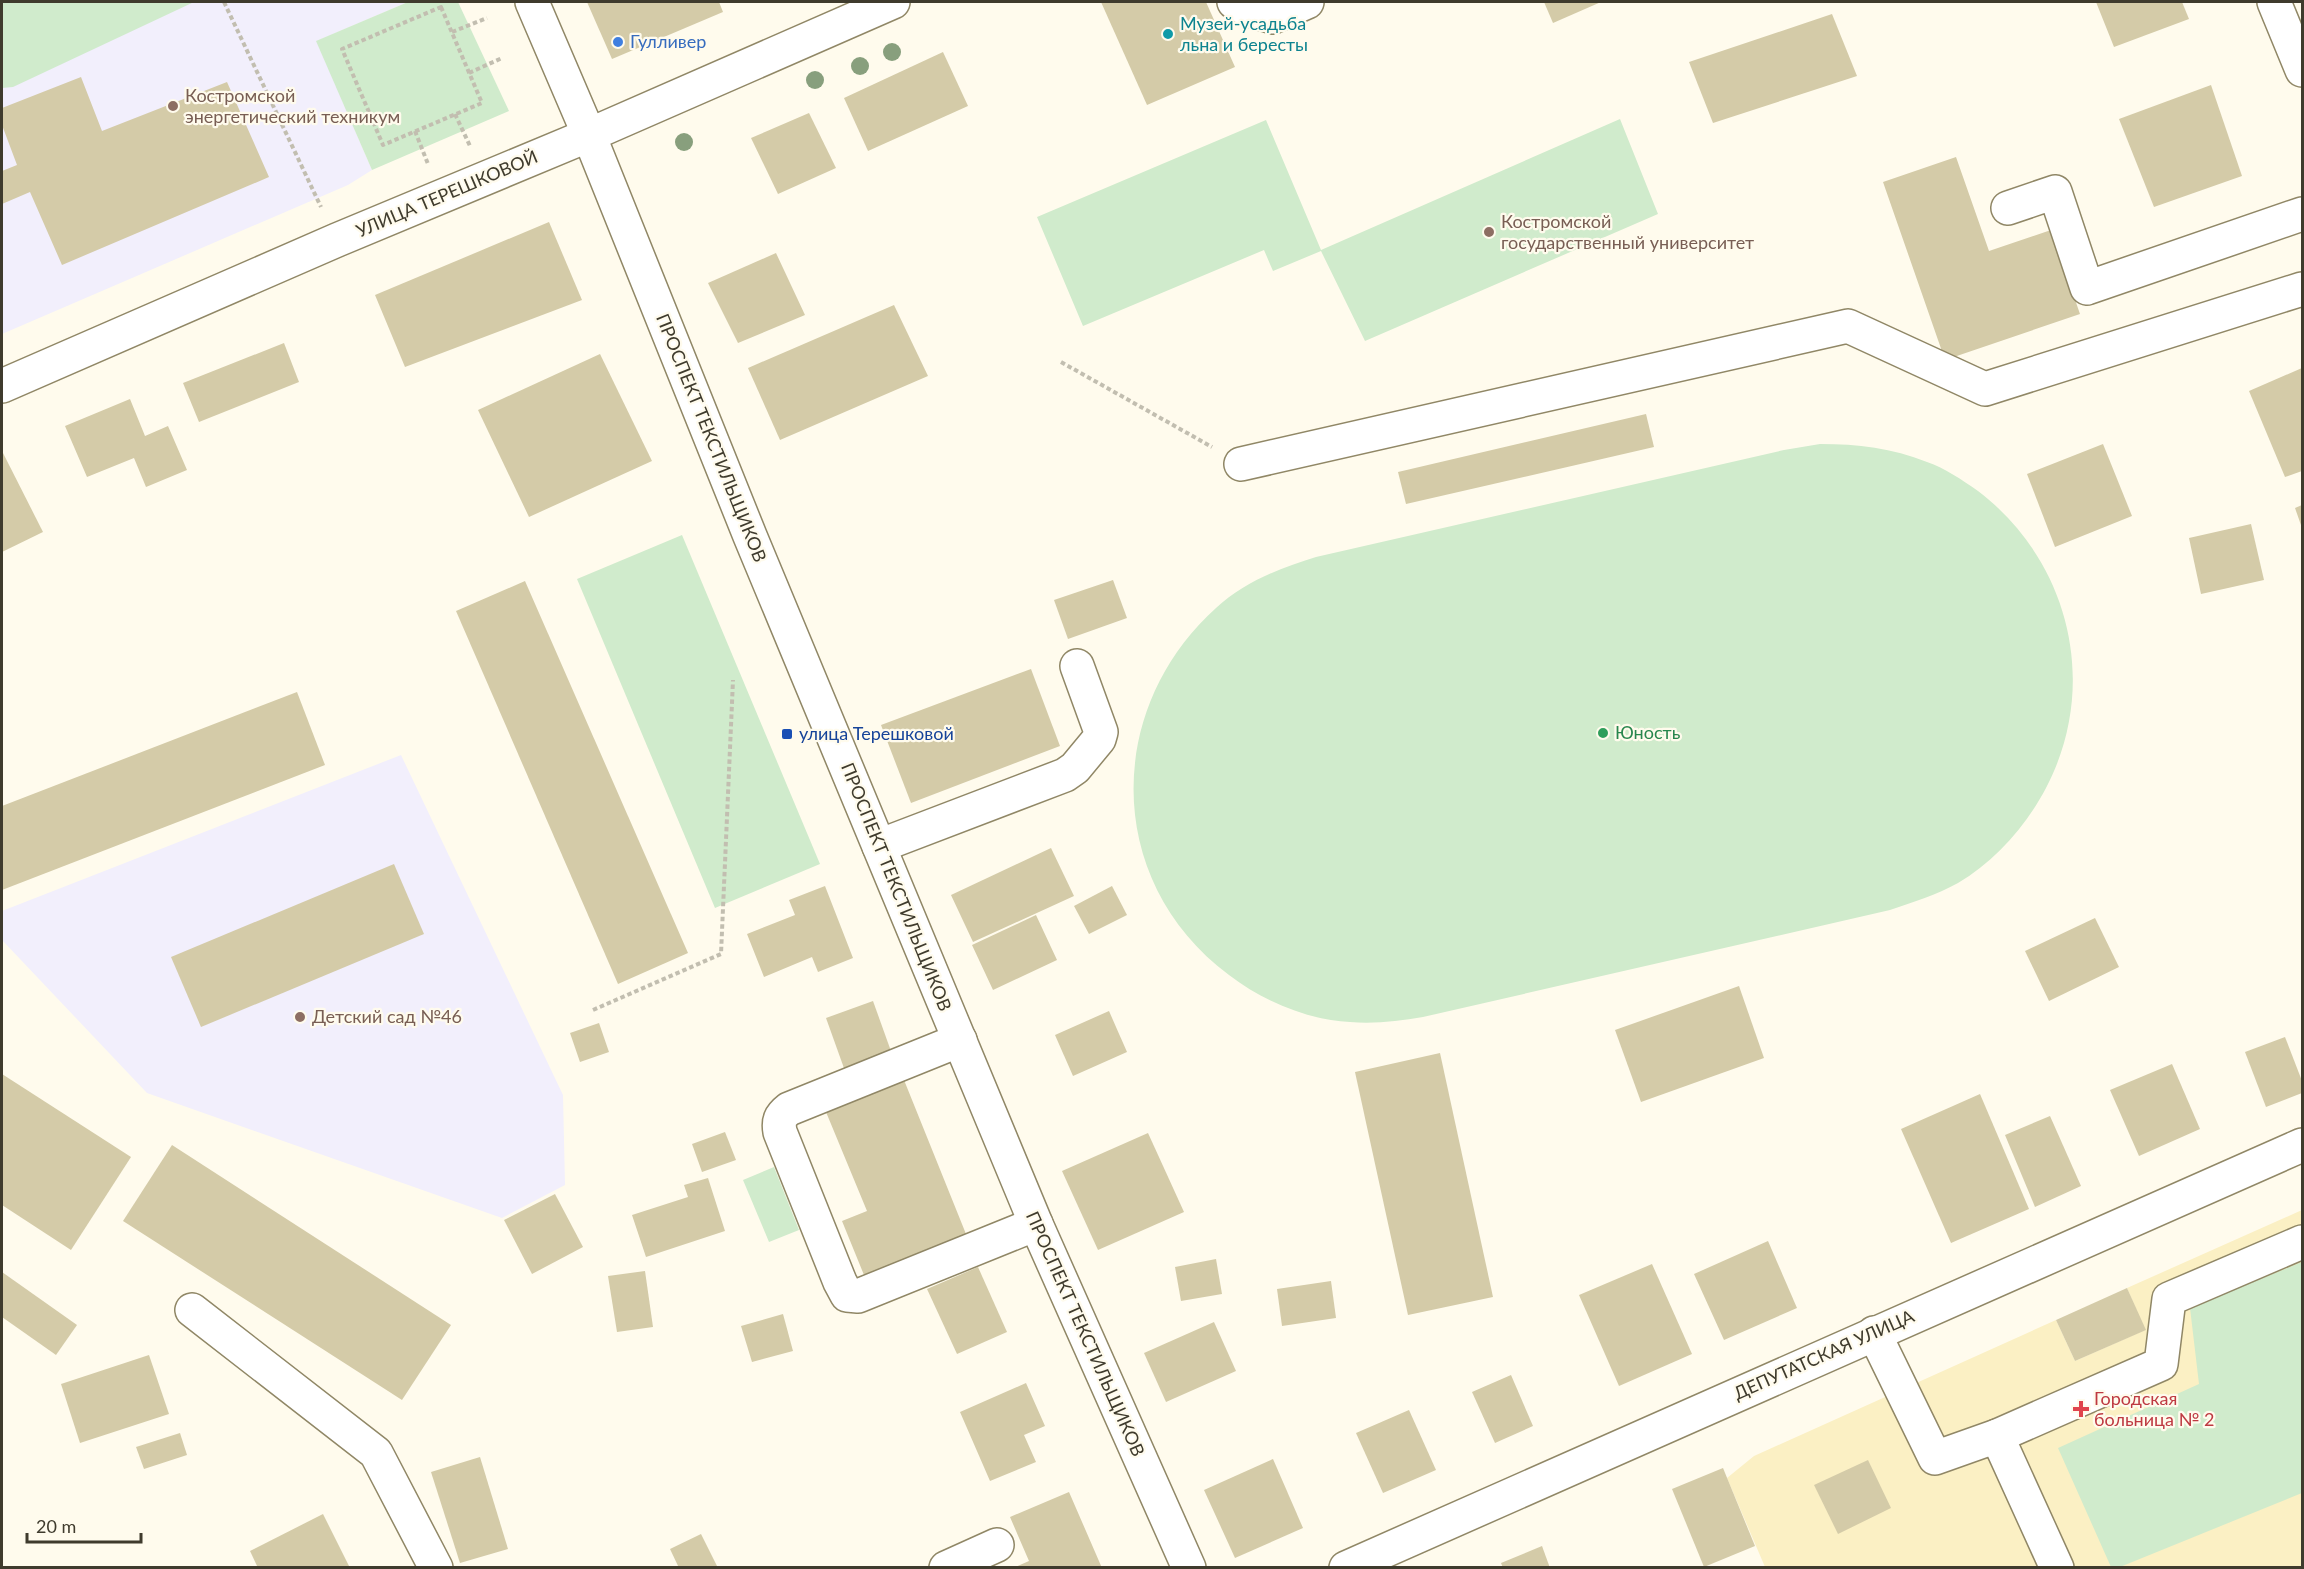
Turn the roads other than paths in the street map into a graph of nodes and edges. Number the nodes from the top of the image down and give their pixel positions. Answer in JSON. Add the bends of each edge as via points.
{"nodes":[{"id":1,"x":532,"y":2,"type":"edge"},
{"id":2,"x":893,"y":2,"type":"edge"},
{"id":3,"x":1234,"y":2,"type":"edge"},
{"id":4,"x":1307,"y":2,"type":"edge"},
{"id":5,"x":2274,"y":2,"type":"edge"},
{"id":6,"x":2302,"y":70,"type":"edge"},
{"id":7,"x":589,"y":135,"type":"junction"},
{"id":8,"x":2008,"y":208,"type":"dead end"},
{"id":9,"x":2302,"y":214,"type":"edge"},
{"id":10,"x":2302,"y":289,"type":"edge"},
{"id":11,"x":2,"y":386,"type":"edge"},
{"id":12,"x":1241,"y":464,"type":"road end"},
{"id":13,"x":1077,"y":666,"type":"dead end"},
{"id":14,"x":879,"y":846,"type":"junction"},
{"id":15,"x":960,"y":1040,"type":"junction"},
{"id":16,"x":2302,"y":1145,"type":"edge"},
{"id":17,"x":1036,"y":1224,"type":"junction"},
{"id":18,"x":2302,"y":1242,"type":"edge"},
{"id":19,"x":192,"y":1310,"type":"dead end"},
{"id":20,"x":1874,"y":1333,"type":"junction"},
{"id":21,"x":1997,"y":1436,"type":"junction"},
{"id":22,"x":997,"y":1545,"type":"dead end"},
{"id":23,"x":436,"y":1568,"type":"edge"},
{"id":24,"x":946,"y":1568,"type":"edge"},
{"id":25,"x":1189,"y":1568,"type":"edge"},
{"id":26,"x":1346,"y":1568,"type":"edge"},
{"id":27,"x":2057,"y":1568,"type":"edge"}],
"edges":[{"from":1,"to":7,"type":"street","name":"ПРОСПЕКТ ТЕКСТИЛЬЩИКОВ"},
{"from":2,"to":7,"type":"street","name":"УЛИЦА ТЕРЕШКОВОЙ"},
{"from":3,"to":4,"type":"street","via":[[1273,17]]},
{"from":5,"to":6,"type":"street"},
{"from":7,"to":11,"type":"street","name":"УЛИЦА ТЕРЕШКОВОЙ"},
{"from":7,"to":14,"type":"street","name":"ПРОСПЕКТ ТЕКСТИЛЬЩИКОВ"},
{"from":8,"to":9,"type":"street","via":[[2055,192],[2086,288]]},
{"from":10,"to":12,"type":"street","via":[[1985,389],[1848,326]]},
{"from":13,"to":14,"type":"street","via":[[1101,732],[1070,773]]},
{"from":14,"to":15,"type":"street","name":"ПРОСПЕКТ ТЕКСТИЛЬЩИКОВ"},
{"from":15,"to":17,"type":"street","name":"ПРОСПЕКТ ТЕКСТИЛЬЩИКОВ"},
{"from":15,"to":17,"type":"street","via":[[782,1114],[780,1132],[840,1282],[847,1296],[858,1296]]},
{"from":16,"to":20,"type":"street","name":"ДЕПУТАТСКАЯ УЛИЦА"},
{"from":17,"to":25,"type":"street","name":"ПРОСПЕКТ ТЕКСТИЛЬЩИКОВ"},
{"from":18,"to":21,"type":"street","via":[[2169,1299],[2160,1364]]},
{"from":19,"to":23,"type":"street","via":[[376,1453]]},
{"from":20,"to":21,"type":"street","via":[[1935,1458]]},
{"from":20,"to":26,"type":"street","name":"ДЕПУТАТСКАЯ УЛИЦА"},
{"from":21,"to":27,"type":"street"},
{"from":22,"to":24,"type":"street"}]}
